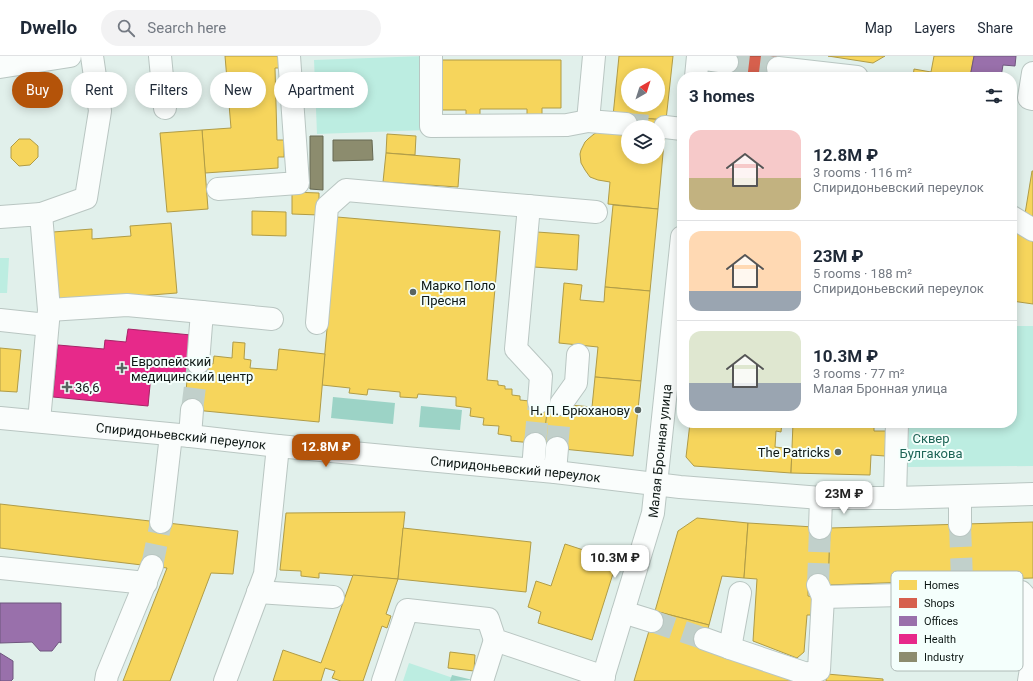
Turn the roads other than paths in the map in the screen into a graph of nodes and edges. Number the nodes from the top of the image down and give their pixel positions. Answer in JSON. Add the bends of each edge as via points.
{"nodes":[{"id":1,"x":70,"y":56,"type":"edge"},
{"id":2,"x":92,"y":56,"type":"edge"},
{"id":3,"x":160,"y":56,"type":"edge"},
{"id":4,"x":289,"y":56,"type":"edge"},
{"id":5,"x":431,"y":56,"type":"edge"},
{"id":6,"x":594,"y":56,"type":"edge"},
{"id":7,"x":727,"y":62,"type":"tunnel mouth"},
{"id":8,"x":697,"y":64,"type":"edge"},
{"id":9,"x":0,"y":67,"type":"edge"},
{"id":10,"x":778,"y":68,"type":"tunnel mouth"},
{"id":11,"x":162,"y":72,"type":"edge"},
{"id":12,"x":802,"y":72,"type":"edge"},
{"id":13,"x":1033,"y":73,"type":"edge"},
{"id":14,"x":1033,"y":99,"type":"edge"},
{"id":15,"x":588,"y":121,"type":"junction"},
{"id":16,"x":621,"y":124,"type":"edge"},
{"id":17,"x":218,"y":189,"type":"dead end"},
{"id":18,"x":529,"y":206,"type":"junction"},
{"id":19,"x":596,"y":212,"type":"dead end"},
{"id":20,"x":41,"y":214,"type":"junction"},
{"id":21,"x":0,"y":217,"type":"edge"},
{"id":22,"x":1017,"y":220,"type":"edge"},
{"id":23,"x":1033,"y":230,"type":"edge"},
{"id":24,"x":677,"y":286,"type":"edge"},
{"id":25,"x":202,"y":312,"type":"junction"},
{"id":26,"x":48,"y":318,"type":"junction"},
{"id":27,"x":272,"y":319,"type":"dead end"},
{"id":28,"x":0,"y":320,"type":"edge"},
{"id":29,"x":316,"y":323,"type":"dead end"},
{"id":30,"x":578,"y":356,"type":"dead end"},
{"id":31,"x":198,"y":363,"type":"tunnel mouth"},
{"id":32,"x":539,"y":402,"type":"tunnel mouth"},
{"id":33,"x":561,"y":404,"type":"tunnel mouth"},
{"id":34,"x":192,"y":410,"type":"tunnel mouth"},
{"id":35,"x":0,"y":418,"type":"edge"},
{"id":36,"x":39,"y":422,"type":"junction"},
{"id":37,"x":897,"y":428,"type":"edge"},
{"id":38,"x":181,"y":436,"type":"junction"},
{"id":39,"x":535,"y":444,"type":"tunnel mouth"},
{"id":40,"x":278,"y":446,"type":"junction"},
{"id":41,"x":557,"y":448,"type":"tunnel mouth"},
{"id":42,"x":533,"y":470,"type":"junction"},
{"id":43,"x":555,"y":472,"type":"junction"},
{"id":44,"x":657,"y":484,"type":"junction"},
{"id":45,"x":1033,"y":494,"type":"edge"},
{"id":46,"x":960,"y":496,"type":"junction"},
{"id":47,"x":821,"y":498,"type":"junction"},
{"id":48,"x":895,"y":498,"type":"junction"},
{"id":49,"x":161,"y":522,"type":"tunnel mouth"},
{"id":50,"x":960,"y":525,"type":"tunnel mouth"},
{"id":51,"x":820,"y":528,"type":"tunnel mouth"},
{"id":52,"x":0,"y":568,"type":"edge"},
{"id":53,"x":891,"y":589,"type":"edge"},
{"id":54,"x":258,"y":592,"type":"junction"},
{"id":55,"x":740,"y":593,"type":"dead end"},
{"id":56,"x":1023,"y":594,"type":"edge"},
{"id":57,"x":333,"y":597,"type":"dead end"},
{"id":58,"x":623,"y":612,"type":"junction"},
{"id":59,"x":652,"y":621,"type":"tunnel mouth"},
{"id":60,"x":705,"y":639,"type":"tunnel mouth"},
{"id":61,"x":495,"y":640,"type":"junction"},
{"id":62,"x":730,"y":648,"type":"junction"},
{"id":63,"x":806,"y":677,"type":"edge"},
{"id":64,"x":603,"y":679,"type":"edge"},
{"id":65,"x":106,"y":681,"type":"edge"},
{"id":66,"x":225,"y":681,"type":"edge"},
{"id":67,"x":383,"y":681,"type":"edge"},
{"id":68,"x":482,"y":681,"type":"edge"},
{"id":69,"x":1029,"y":681,"type":"edge"}],
"edges":[{"from":1,"to":9,"type":"street"},
{"from":2,"to":20,"type":"street","via":[[100,111],[86,198]]},
{"from":3,"to":11,"type":"street"},
{"from":4,"to":17,"type":"street","via":[[298,183]]},
{"from":5,"to":15,"type":"street","via":[[431,126],[567,125]]},
{"from":6,"to":15,"type":"street"},
{"from":7,"to":8,"type":"street"},
{"from":10,"to":12,"type":"street"},
{"from":13,"to":14,"type":"street","via":[[1029,98]]},
{"from":15,"to":16,"type":"street"},
{"from":18,"to":19,"type":"street"},
{"from":18,"to":29,"type":"street","via":[[346,190],[327,207]]},
{"from":18,"to":32,"type":"street","via":[[516,349],[541,376]]},
{"from":20,"to":21,"type":"street"},
{"from":20,"to":26,"type":"street"},
{"from":22,"to":23,"type":"street"},
{"from":24,"to":44,"type":"street","name":"Малая Бронная улица"},
{"from":25,"to":26,"type":"street","via":[[127,305]]},
{"from":25,"to":27,"type":"street"},
{"from":25,"to":31,"type":"street"},
{"from":26,"to":28,"type":"street"},
{"from":26,"to":36,"type":"street"},
{"from":30,"to":33,"type":"street","via":[[576,383]]},
{"from":34,"to":38,"type":"street"},
{"from":35,"to":36,"type":"street","name":"Спиридоньевский переулок"},
{"from":36,"to":38,"type":"street","name":"Спиридоньевский переулок"},
{"from":37,"to":48,"type":"street"},
{"from":38,"to":40,"type":"street","name":"Спиридоньевский переулок"},
{"from":38,"to":49,"type":"street"},
{"from":39,"to":42,"type":"street"},
{"from":40,"to":42,"type":"street","name":"Спиридоньевский переулок"},
{"from":40,"to":54,"type":"street","via":[[265,574]]},
{"from":41,"to":43,"type":"street"},
{"from":42,"to":43,"type":"street","name":"Спиридоньевский переулок"},
{"from":43,"to":44,"type":"street","name":"Спиридоньевский переулок"},
{"from":44,"to":47,"type":"street","name":"Спиридоньевский переулок"},
{"from":44,"to":58,"type":"street","name":"Малая Бронная улица","via":[[653,513]]},
{"from":45,"to":46,"type":"street","name":"Спиридоньевский переулок"},
{"from":46,"to":48,"type":"street","name":"Спиридоньевский переулок"},
{"from":46,"to":50,"type":"street"},
{"from":47,"to":48,"type":"street","name":"Спиридоньевский переулок"},
{"from":47,"to":51,"type":"street"},
{"from":52,"to":65,"type":"street","via":[[149,574]]},
{"from":53,"to":63,"type":"street","via":[[821,591],[818,670]]},
{"from":54,"to":57,"type":"street"},
{"from":54,"to":66,"type":"street"},
{"from":55,"to":62,"type":"street"},
{"from":56,"to":69,"type":"street","via":[[1033,606]]},
{"from":58,"to":59,"type":"street"},
{"from":58,"to":64,"type":"street","name":"Малая Бронная улица"},
{"from":60,"to":62,"type":"street"},
{"from":61,"to":64,"type":"street"},
{"from":61,"to":67,"type":"street","via":[[488,619],[407,610]]},
{"from":61,"to":68,"type":"street"},
{"from":62,"to":63,"type":"street"}]}
